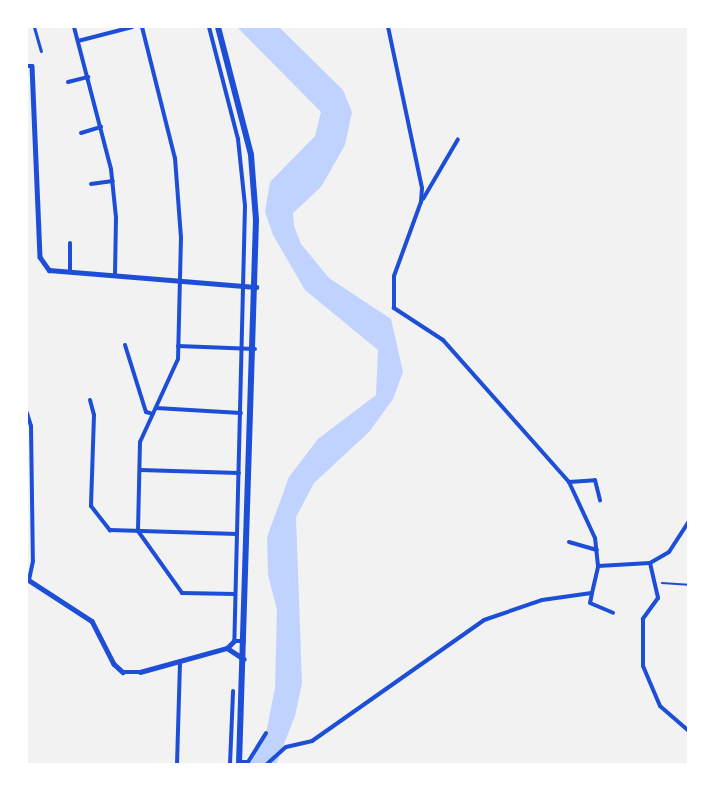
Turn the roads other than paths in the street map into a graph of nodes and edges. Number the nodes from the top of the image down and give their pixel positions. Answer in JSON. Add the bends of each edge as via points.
{"nodes":[{"id":1,"x":34,"y":27,"type":"edge"},
{"id":2,"x":75,"y":27,"type":"edge"},
{"id":3,"x":132,"y":27,"type":"edge"},
{"id":4,"x":142,"y":27,"type":"edge"},
{"id":5,"x":209,"y":27,"type":"edge"},
{"id":6,"x":218,"y":27,"type":"edge"},
{"id":7,"x":388,"y":27,"type":"edge"},
{"id":8,"x":78,"y":41,"type":"junction"},
{"id":9,"x":41,"y":51,"type":"dead end"},
{"id":10,"x":29,"y":66,"type":"edge"},
{"id":11,"x":88,"y":77,"type":"junction"},
{"id":12,"x":68,"y":82,"type":"dead end"},
{"id":13,"x":102,"y":128,"type":"junction"},
{"id":14,"x":81,"y":133,"type":"dead end"},
{"id":15,"x":458,"y":139,"type":"dead end"},
{"id":16,"x":112,"y":181,"type":"junction"},
{"id":17,"x":91,"y":184,"type":"dead end"},
{"id":18,"x":421,"y":202,"type":"junction"},
{"id":19,"x":70,"y":243,"type":"dead end"},
{"id":20,"x":70,"y":272,"type":"junction"},
{"id":21,"x":115,"y":276,"type":"junction"},
{"id":22,"x":180,"y":282,"type":"junction"},
{"id":23,"x":245,"y":287,"type":"junction"},
{"id":24,"x":256,"y":287,"type":"junction"},
{"id":25,"x":125,"y":345,"type":"dead end"},
{"id":26,"x":178,"y":346,"type":"junction"},
{"id":27,"x":243,"y":349,"type":"junction"},
{"id":28,"x":255,"y":349,"type":"junction"},
{"id":29,"x":90,"y":400,"type":"dead end"},
{"id":30,"x":156,"y":408,"type":"junction"},
{"id":31,"x":241,"y":412,"type":"junction"},
{"id":32,"x":27,"y":413,"type":"edge"},
{"id":33,"x":153,"y":414,"type":"junction"},
{"id":34,"x":140,"y":470,"type":"junction"},
{"id":35,"x":239,"y":473,"type":"junction"},
{"id":36,"x":569,"y":482,"type":"junction"},
{"id":37,"x":600,"y":500,"type":"dead end"},
{"id":38,"x":688,"y":523,"type":"edge"},
{"id":39,"x":138,"y":531,"type":"junction"},
{"id":40,"x":237,"y":534,"type":"junction"},
{"id":41,"x":569,"y":542,"type":"dead end"},
{"id":42,"x":597,"y":550,"type":"junction"},
{"id":43,"x":650,"y":563,"type":"junction"},
{"id":44,"x":598,"y":566,"type":"junction"},
{"id":45,"x":28,"y":579,"type":"edge"},
{"id":46,"x":592,"y":593,"type":"junction"},
{"id":47,"x":235,"y":594,"type":"junction"},
{"id":48,"x":613,"y":613,"type":"dead end"},
{"id":49,"x":234,"y":641,"type":"junction"},
{"id":50,"x":244,"y":641,"type":"junction"},
{"id":51,"x":227,"y":648,"type":"junction"},
{"id":52,"x":244,"y":659,"type":"junction"},
{"id":53,"x":180,"y":661,"type":"junction"},
{"id":54,"x":233,"y":691,"type":"dead end"},
{"id":55,"x":688,"y":730,"type":"edge"},
{"id":56,"x":266,"y":733,"type":"dead end"},
{"id":57,"x":239,"y":763,"type":"edge"},
{"id":58,"x":177,"y":764,"type":"edge"},
{"id":59,"x":230,"y":764,"type":"edge"},
{"id":60,"x":267,"y":764,"type":"edge"}],
"edges":[{"from":1,"to":9,"type":"street"},
{"from":2,"to":8,"type":"street"},
{"from":3,"to":8,"type":"street"},
{"from":4,"to":22,"type":"street","via":[[177,173]]},
{"from":5,"to":23,"type":"street","via":[[243,172]]},
{"from":6,"to":24,"type":"main road","via":[[251,155]]},
{"from":7,"to":18,"type":"street","via":[[420,162]]},
{"from":8,"to":11,"type":"street"},
{"from":10,"to":20,"type":"street","via":[[40,257],[49,270]]},
{"from":11,"to":12,"type":"street"},
{"from":11,"to":13,"type":"street"},
{"from":13,"to":14,"type":"street"},
{"from":13,"to":16,"type":"street"},
{"from":15,"to":18,"type":"street"},
{"from":16,"to":17,"type":"street"},
{"from":16,"to":21,"type":"street"},
{"from":18,"to":36,"type":"street","via":[[399,258],[392,295],[394,308],[443,340]]},
{"from":19,"to":20,"type":"street"},
{"from":20,"to":21,"type":"street"},
{"from":21,"to":22,"type":"street"},
{"from":22,"to":23,"type":"street"},
{"from":22,"to":26,"type":"street"},
{"from":23,"to":24,"type":"street"},
{"from":23,"to":27,"type":"street"},
{"from":24,"to":28,"type":"main road"},
{"from":25,"to":33,"type":"street","via":[[146,412]]},
{"from":26,"to":27,"type":"street"},
{"from":26,"to":30,"type":"street","via":[[178,359]]},
{"from":27,"to":28,"type":"street"},
{"from":27,"to":31,"type":"street"},
{"from":28,"to":50,"type":"main road"},
{"from":29,"to":39,"type":"street","via":[[94,415],[91,506],[110,530]]},
{"from":30,"to":31,"type":"street"},
{"from":30,"to":33,"type":"street"},
{"from":31,"to":35,"type":"street"},
{"from":32,"to":45,"type":"street","via":[[31,426],[33,561]]},
{"from":33,"to":34,"type":"street","via":[[140,442]]},
{"from":34,"to":35,"type":"street"},
{"from":34,"to":39,"type":"street"},
{"from":35,"to":40,"type":"street"},
{"from":36,"to":37,"type":"street","via":[[595,480]]},
{"from":36,"to":42,"type":"street"},
{"from":38,"to":43,"type":"street","via":[[669,552]]},
{"from":39,"to":40,"type":"street"},
{"from":39,"to":47,"type":"street","via":[[182,593]]},
{"from":40,"to":47,"type":"street"},
{"from":41,"to":42,"type":"street"},
{"from":42,"to":44,"type":"street"},
{"from":43,"to":44,"type":"street"},
{"from":43,"to":55,"type":"street","via":[[658,598],[643,619],[643,666],[660,706]]},
{"from":44,"to":46,"type":"street"},
{"from":45,"to":53,"type":"street","via":[[92,621],[120,670],[134,673]]},
{"from":46,"to":48,"type":"street","via":[[590,603]]},
{"from":46,"to":60,"type":"street","via":[[549,599],[484,620],[312,741],[286,747]]},
{"from":47,"to":49,"type":"street"},
{"from":49,"to":50,"type":"street"},
{"from":49,"to":51,"type":"street"},
{"from":50,"to":52,"type":"main road"},
{"from":51,"to":52,"type":"street"},
{"from":51,"to":53,"type":"street"},
{"from":52,"to":57,"type":"main road"},
{"from":53,"to":58,"type":"street"},
{"from":54,"to":59,"type":"street"},
{"from":56,"to":57,"type":"street","via":[[248,762]]}]}
